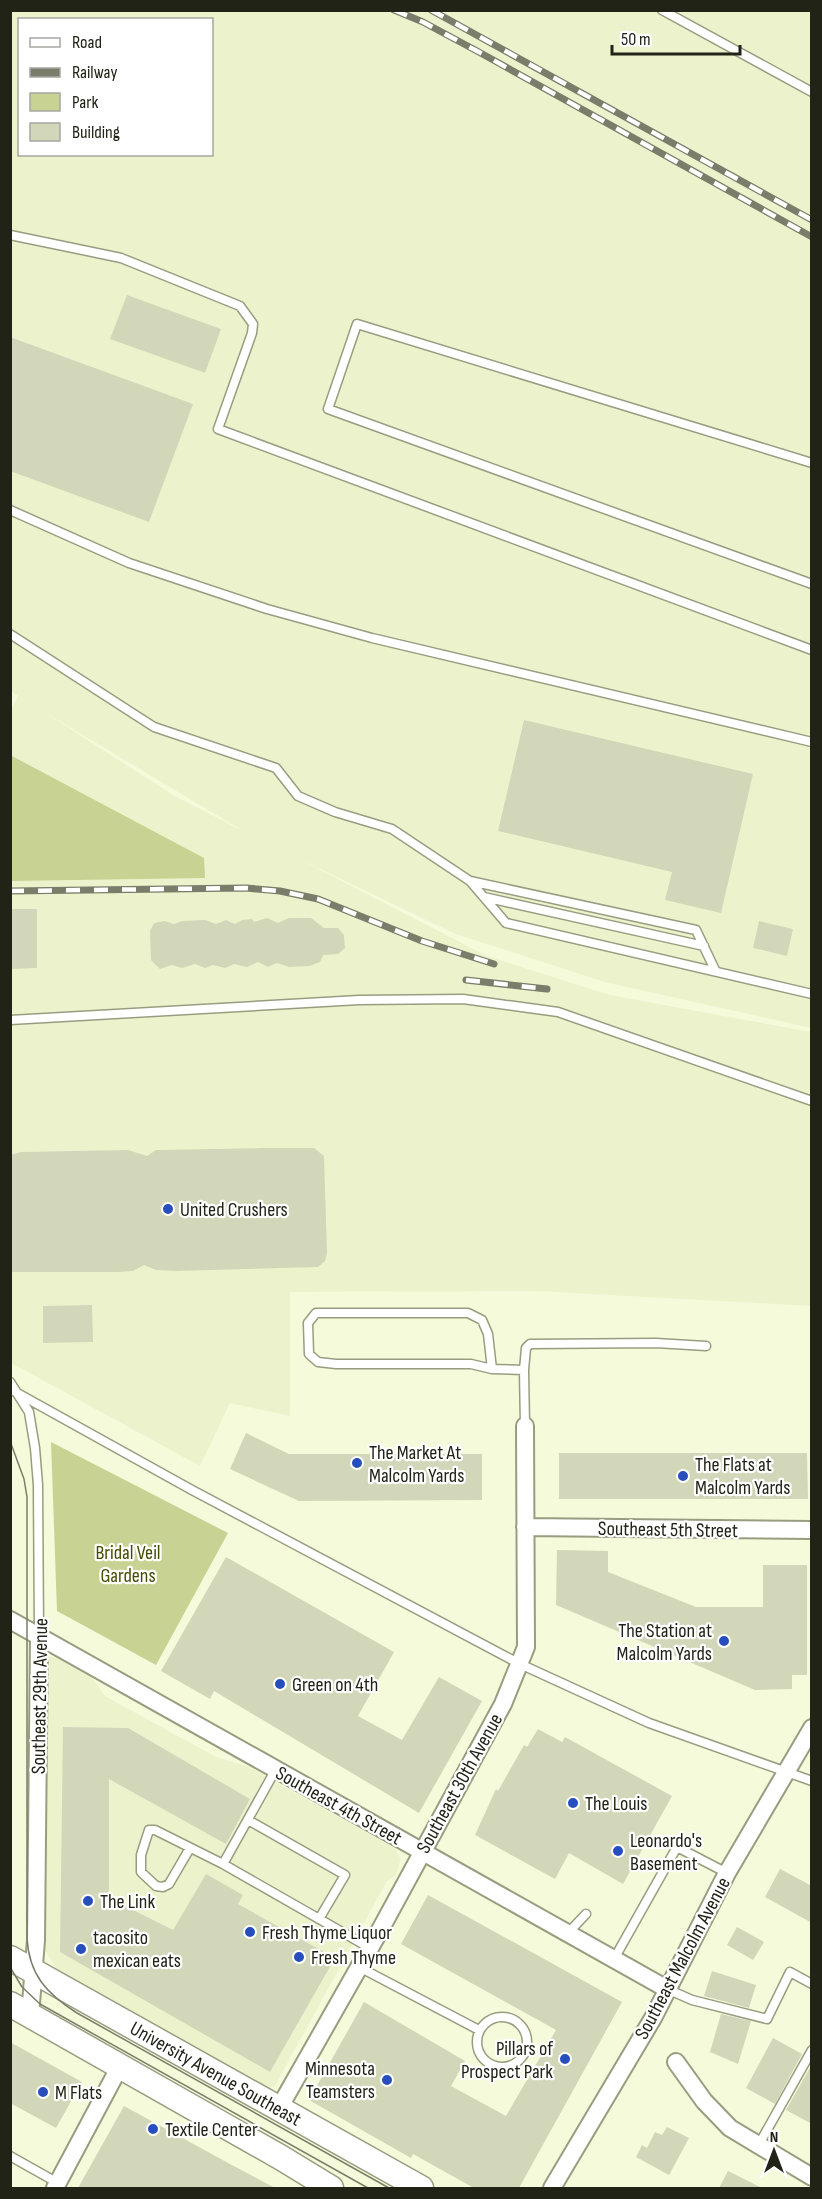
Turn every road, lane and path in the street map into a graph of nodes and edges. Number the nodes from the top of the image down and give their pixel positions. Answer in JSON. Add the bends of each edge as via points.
{"nodes":[{"id":1,"x":662,"y":10,"type":"edge"},
{"id":2,"x":812,"y":92,"type":"edge"},
{"id":3,"x":10,"y":235,"type":"edge"},
{"id":4,"x":812,"y":463,"type":"edge"},
{"id":5,"x":10,"y":510,"type":"edge"},
{"id":6,"x":812,"y":584,"type":"edge"},
{"id":7,"x":10,"y":634,"type":"edge"},
{"id":8,"x":812,"y":650,"type":"edge"},
{"id":9,"x":812,"y":742,"type":"edge"},
{"id":10,"x":470,"y":881,"type":"junction"},
{"id":11,"x":484,"y":897,"type":"junction"},
{"id":12,"x":704,"y":946,"type":"junction"},
{"id":13,"x":715,"y":970,"type":"junction"},
{"id":14,"x":812,"y":994,"type":"edge"},
{"id":15,"x":10,"y":1020,"type":"edge"},
{"id":16,"x":812,"y":1101,"type":"edge"},
{"id":17,"x":706,"y":1346,"type":"dead end"},
{"id":18,"x":492,"y":1369,"type":"junction"},
{"id":19,"x":524,"y":1370,"type":"junction"},
{"id":20,"x":10,"y":1382,"type":"edge"},
{"id":21,"x":14,"y":1391,"type":"edge"},
{"id":22,"x":525,"y":1426,"type":"joint"},
{"id":23,"x":525,"y":1527,"type":"junction"},
{"id":24,"x":812,"y":1530,"type":"edge"},
{"id":25,"x":10,"y":1620,"type":"edge"},
{"id":26,"x":39,"y":1635,"type":"junction"},
{"id":27,"x":520,"y":1664,"type":"junction"},
{"id":28,"x":812,"y":1728,"type":"edge"},
{"id":29,"x":276,"y":1769,"type":"junction"},
{"id":30,"x":785,"y":1772,"type":"junction"},
{"id":31,"x":812,"y":1781,"type":"edge"},
{"id":32,"x":248,"y":1820,"type":"junction"},
{"id":33,"x":190,"y":1848,"type":"junction"},
{"id":34,"x":422,"y":1851,"type":"junction"},
{"id":35,"x":223,"y":1864,"type":"junction"},
{"id":36,"x":727,"y":1873,"type":"junction"},
{"id":37,"x":586,"y":1914,"type":"dead end"},
{"id":38,"x":319,"y":1919,"type":"junction"},
{"id":39,"x":567,"y":1934,"type":"junction"},
{"id":40,"x":370,"y":1948,"type":"junction"},
{"id":41,"x":10,"y":1958,"type":"edge"},
{"id":42,"x":614,"y":1959,"type":"junction"},
{"id":43,"x":359,"y":1967,"type":"junction"},
{"id":44,"x":35,"y":1970,"type":"junction"},
{"id":45,"x":812,"y":1984,"type":"edge"},
{"id":46,"x":667,"y":1989,"type":"junction"},
{"id":47,"x":20,"y":2010,"type":"edge"},
{"id":48,"x":479,"y":2030,"type":"junction"},
{"id":49,"x":812,"y":2050,"type":"edge"},
{"id":50,"x":676,"y":2062,"type":"dead end"},
{"id":51,"x":120,"y":2066,"type":"junction"},
{"id":52,"x":278,"y":2110,"type":"junction"},
{"id":53,"x":757,"y":2146,"type":"junction"},
{"id":54,"x":10,"y":2156,"type":"edge"},
{"id":55,"x":812,"y":2177,"type":"edge"},
{"id":56,"x":56,"y":2186,"type":"edge"},
{"id":57,"x":331,"y":2188,"type":"edge"},
{"id":58,"x":422,"y":2188,"type":"edge"},
{"id":59,"x":552,"y":2188,"type":"edge"}],
"edges":[{"from":1,"to":2,"type":"lane"},
{"from":3,"to":8,"type":"lane","via":[[121,258],[240,306],[253,324],[252,333],[218,429]]},
{"from":4,"to":6,"type":"lane","via":[[357,324],[328,409]]},
{"from":5,"to":9,"type":"lane","via":[[129,563],[267,609],[372,638]]},
{"from":7,"to":10,"type":"lane","via":[[154,727],[276,768],[298,796],[392,829]]},
{"from":10,"to":11,"type":"lane"},
{"from":10,"to":12,"type":"lane","via":[[696,930]]},
{"from":11,"to":12,"type":"lane"},
{"from":11,"to":13,"type":"lane","via":[[506,923]]},
{"from":12,"to":13,"type":"lane"},
{"from":13,"to":14,"type":"lane"},
{"from":15,"to":16,"type":"lane","via":[[368,999],[463,999],[558,1012]]},
{"from":17,"to":19,"type":"lane","via":[[531,1344],[526,1348]]},
{"from":18,"to":18,"type":"lane","via":[[471,1364],[318,1362],[309,1354],[308,1323],[316,1313],[468,1313],[482,1320],[488,1334]]},
{"from":18,"to":19,"type":"lane"},
{"from":19,"to":22,"type":"lane"},
{"from":20,"to":21,"type":"lane","name":"Southeast 29th Avenue"},
{"from":21,"to":26,"type":"lane","name":"Southeast 29th Avenue","via":[[29,1412],[38,1485]]},
{"from":21,"to":27,"type":"lane"},
{"from":22,"to":23,"type":"street","name":"Southeast 30th Avenue"},
{"from":23,"to":24,"type":"street","name":"Southeast 5th Street"},
{"from":23,"to":27,"type":"street","name":"Southeast 30th Avenue","via":[[526,1647]]},
{"from":25,"to":26,"type":"street","name":"Southeast 4th Street"},
{"from":26,"to":29,"type":"street","name":"Southeast 4th Street"},
{"from":26,"to":44,"type":"street","name":"Southeast 29th Avenue"},
{"from":27,"to":30,"type":"lane","via":[[649,1723]]},
{"from":27,"to":34,"type":"street","name":"Southeast 30th Avenue","via":[[503,1704]]},
{"from":28,"to":30,"type":"street","name":"Southeast Malcolm Avenue"},
{"from":29,"to":32,"type":"lane"},
{"from":29,"to":34,"type":"street","name":"Southeast 4th Street"},
{"from":30,"to":31,"type":"lane"},
{"from":30,"to":36,"type":"street","name":"Southeast Malcolm Avenue"},
{"from":32,"to":35,"type":"lane"},
{"from":32,"to":38,"type":"lane","via":[[345,1875]]},
{"from":33,"to":33,"type":"lane","via":[[149,1830],[141,1855],[141,1872],[156,1886],[163,1887],[169,1884]]},
{"from":33,"to":35,"type":"lane"},
{"from":34,"to":39,"type":"street","name":"Southeast 4th Street"},
{"from":34,"to":40,"type":"street","name":"Southeast 30th Avenue"},
{"from":35,"to":38,"type":"lane"},
{"from":36,"to":42,"type":"lane","via":[[677,1847]]},
{"from":36,"to":46,"type":"street","name":"Southeast Malcolm Avenue"},
{"from":37,"to":39,"type":"lane"},
{"from":38,"to":40,"type":"lane"},
{"from":39,"to":42,"type":"street","name":"Southeast 4th Street"},
{"from":40,"to":43,"type":"street","name":"Southeast 30th Avenue"},
{"from":41,"to":44,"type":"main road","name":"University Avenue Southeast"},
{"from":42,"to":46,"type":"street","name":"Southeast 4th Street"},
{"from":43,"to":48,"type":"lane"},
{"from":43,"to":52,"type":"street","name":"Southeast 30th Avenue"},
{"from":44,"to":47,"type":"street","name":"Southeast 29th Avenue"},
{"from":44,"to":52,"type":"main road","name":"University Avenue Southeast"},
{"from":45,"to":46,"type":"lane","via":[[790,1972],[767,2019],[692,2000]]},
{"from":46,"to":59,"type":"street","name":"Southeast Malcolm Avenue"},
{"from":47,"to":51,"type":"main road","name":"University Avenue Southeast"},
{"from":48,"to":48,"type":"lane","via":[[477,2046],[490,2064],[513,2064],[525,2053],[527,2036],[517,2021],[501,2016],[492,2018]]},
{"from":49,"to":53,"type":"lane"},
{"from":50,"to":53,"type":"street","via":[[717,2115]]},
{"from":51,"to":56,"type":"street"},
{"from":51,"to":57,"type":"main road","name":"University Avenue Southeast"},
{"from":52,"to":58,"type":"main road","name":"University Avenue Southeast"},
{"from":53,"to":55,"type":"street"},
{"from":54,"to":56,"type":"lane"}]}
